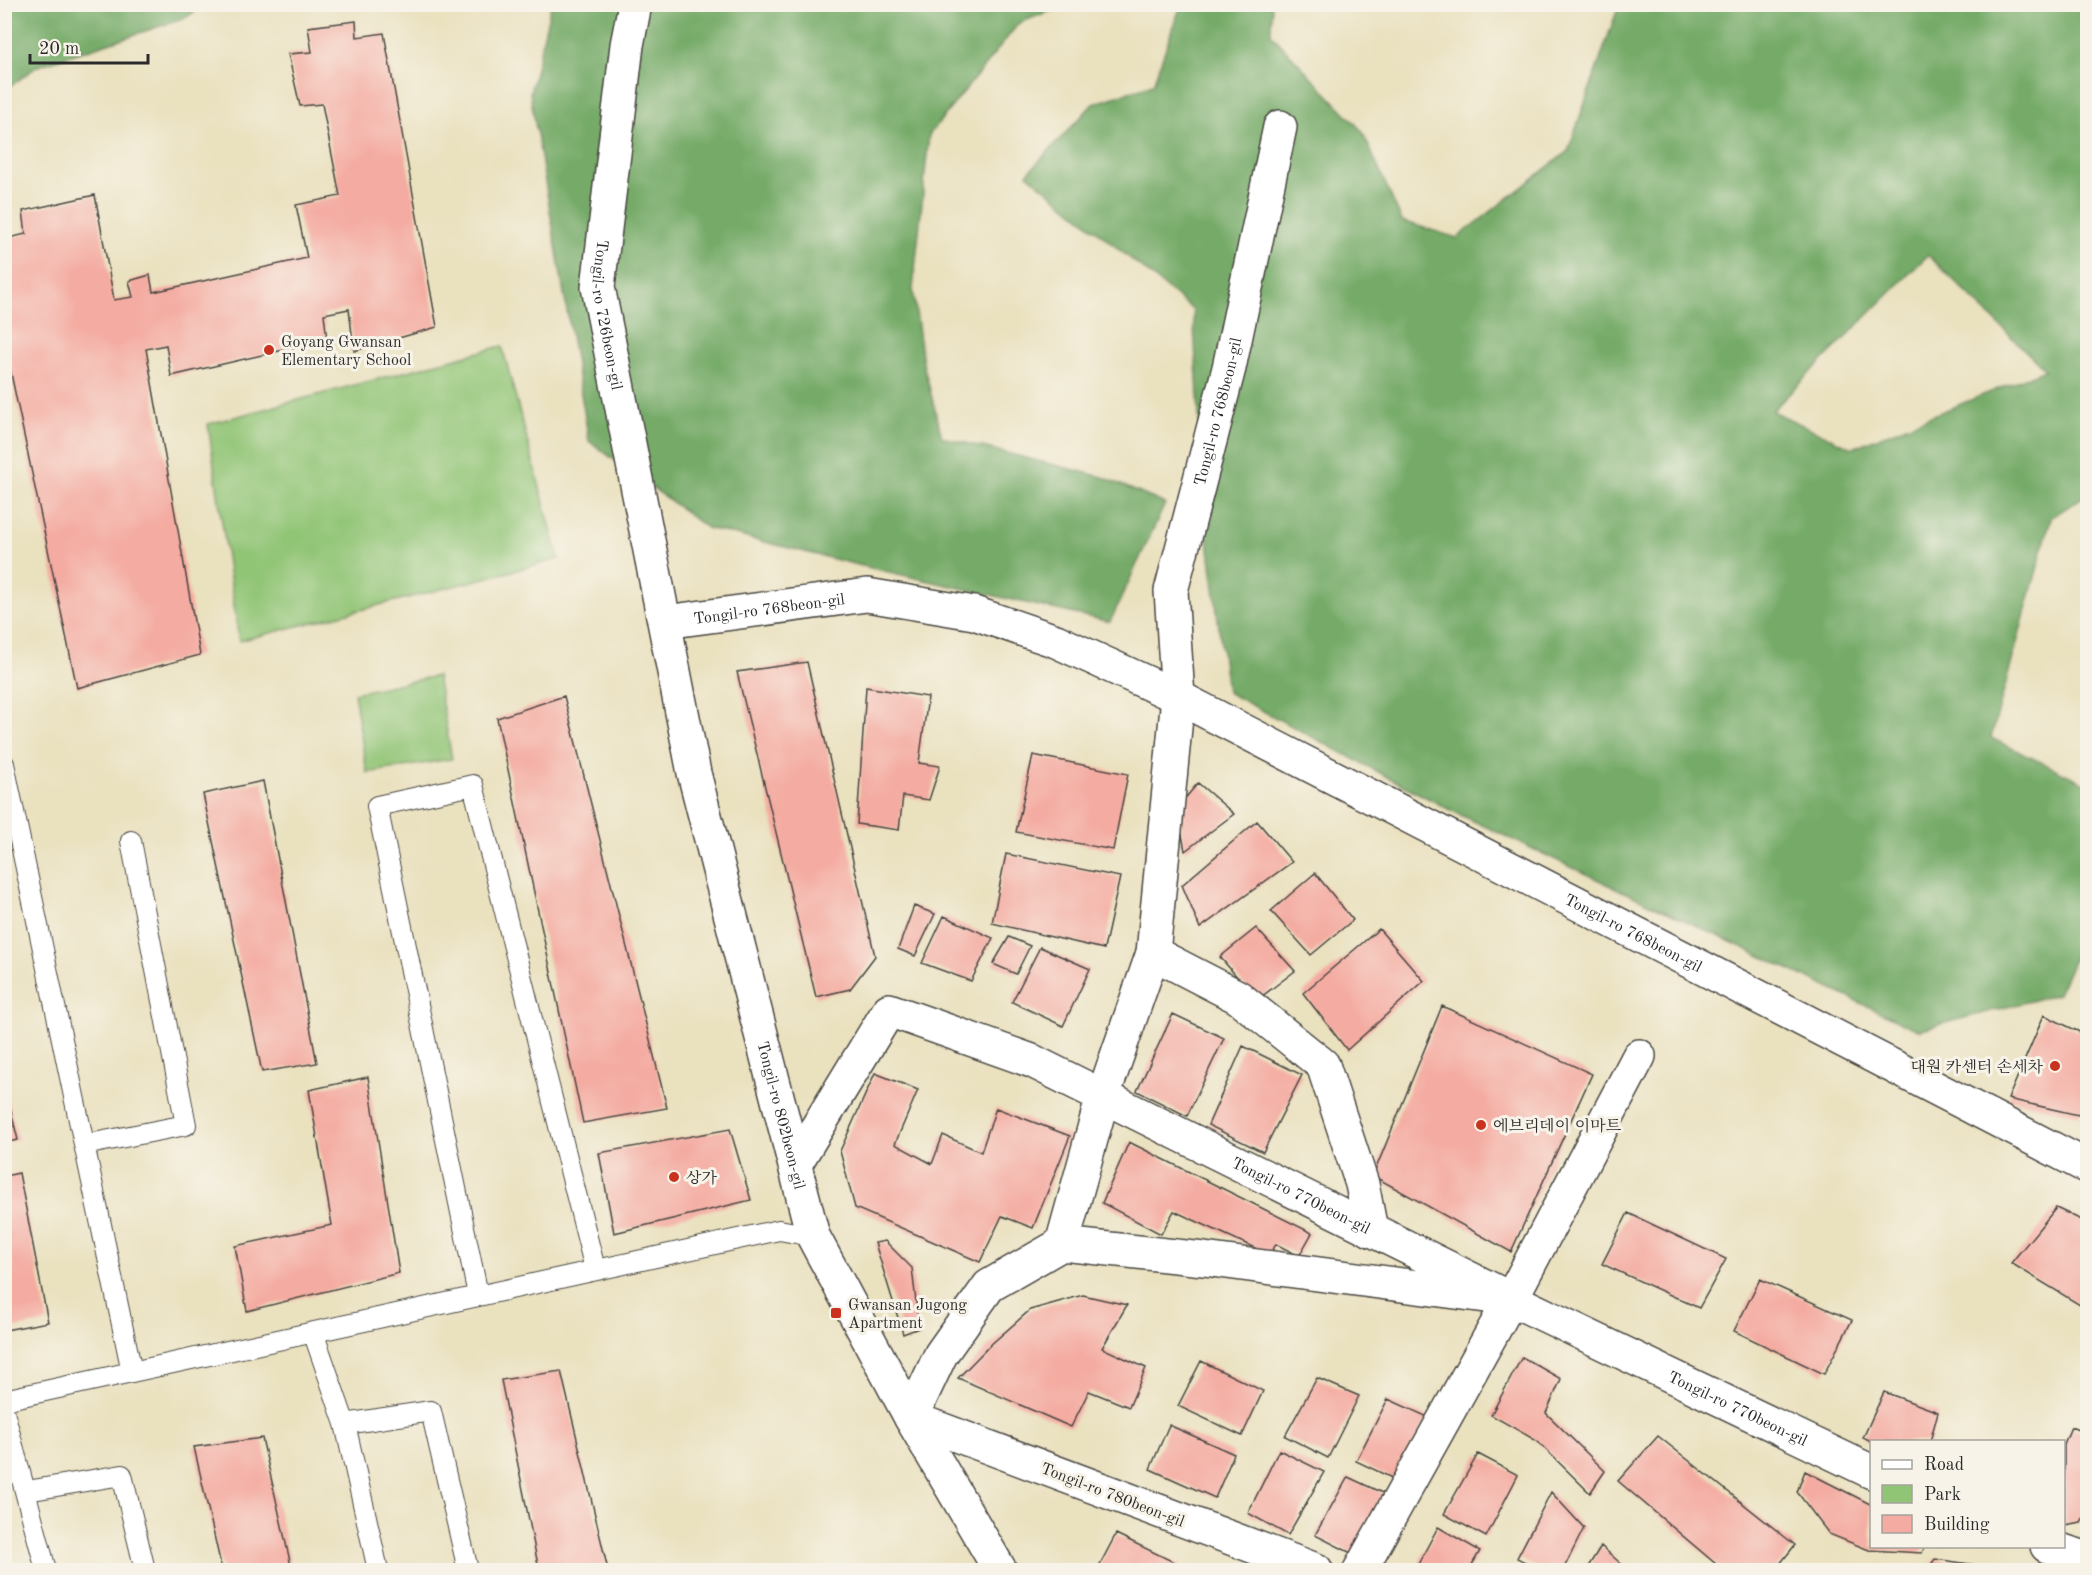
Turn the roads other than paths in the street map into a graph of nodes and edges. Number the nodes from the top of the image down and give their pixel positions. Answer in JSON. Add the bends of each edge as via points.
{"nodes":[{"id":1,"x":635,"y":4,"type":"edge"},
{"id":2,"x":1280,"y":127,"type":"dead end"},
{"id":3,"x":665,"y":622,"type":"junction"},
{"id":4,"x":1178,"y":697,"type":"junction"},
{"id":5,"x":4,"y":764,"type":"edge"},
{"id":6,"x":131,"y":841,"type":"dead end"},
{"id":7,"x":1153,"y":953,"type":"junction"},
{"id":8,"x":1639,"y":1056,"type":"dead end"},
{"id":9,"x":1103,"y":1096,"type":"junction"},
{"id":10,"x":84,"y":1145,"type":"junction"},
{"id":11,"x":795,"y":1164,"type":"junction"},
{"id":12,"x":2088,"y":1167,"type":"edge"},
{"id":13,"x":1371,"y":1230,"type":"junction"},
{"id":14,"x":813,"y":1236,"type":"junction"},
{"id":15,"x":1062,"y":1244,"type":"junction"},
{"id":16,"x":595,"y":1269,"type":"junction"},
{"id":17,"x":478,"y":1295,"type":"junction"},
{"id":18,"x":1511,"y":1299,"type":"junction"},
{"id":19,"x":313,"y":1332,"type":"junction"},
{"id":20,"x":132,"y":1372,"type":"junction"},
{"id":21,"x":4,"y":1400,"type":"edge"},
{"id":22,"x":4,"y":1412,"type":"edge"},
{"id":23,"x":911,"y":1418,"type":"junction"},
{"id":24,"x":345,"y":1424,"type":"junction"},
{"id":25,"x":1870,"y":1471,"type":"edge"},
{"id":26,"x":27,"y":1491,"type":"junction"},
{"id":27,"x":2053,"y":1548,"type":"edge"},
{"id":28,"x":2088,"y":1559,"type":"edge"},
{"id":29,"x":46,"y":1570,"type":"edge"},
{"id":30,"x":145,"y":1570,"type":"edge"},
{"id":31,"x":378,"y":1570,"type":"edge"},
{"id":32,"x":468,"y":1570,"type":"edge"},
{"id":33,"x":1000,"y":1570,"type":"edge"},
{"id":34,"x":1316,"y":1570,"type":"edge"},
{"id":35,"x":1360,"y":1570,"type":"edge"},
{"id":36,"x":2083,"y":1570,"type":"edge"}],
"edges":[{"from":1,"to":3,"type":"street","name":"Tongil-ro 726beon-gil","via":[[598,287]]},
{"from":2,"to":4,"type":"street","name":"Tongil-ro 768beon-gil","via":[[1229,368],[1171,591]]},
{"from":3,"to":4,"type":"street","name":"Tongil-ro 768beon-gil","via":[[867,596],[974,612],[1056,641]]},
{"from":3,"to":11,"type":"street","name":"Tongil-ro 802beon-gil","via":[[694,773]]},
{"from":4,"to":7,"type":"street"},
{"from":4,"to":12,"type":"street","name":"Tongil-ro 768beon-gil"},
{"from":5,"to":10,"type":"lane"},
{"from":6,"to":10,"type":"lane","via":[[186,1125]]},
{"from":7,"to":9,"type":"street"},
{"from":7,"to":13,"type":"street","via":[[1238,997],[1323,1065],[1362,1184]]},
{"from":8,"to":18,"type":"street"},
{"from":9,"to":11,"type":"street","name":"Tongil-ro 770beon-gil","via":[[1032,1061],[889,1010]]},
{"from":9,"to":13,"type":"street","name":"Tongil-ro 770beon-gil"},
{"from":9,"to":15,"type":"street"},
{"from":10,"to":20,"type":"lane"},
{"from":11,"to":14,"type":"street","name":"Tongil-ro 802beon-gil"},
{"from":13,"to":18,"type":"street","name":"Tongil-ro 770beon-gil"},
{"from":14,"to":16,"type":"lane","via":[[779,1230]]},
{"from":14,"to":23,"type":"street","name":"Tongil-ro 802beon-gil"},
{"from":15,"to":18,"type":"street"},
{"from":15,"to":23,"type":"street","via":[[989,1286],[941,1354]]},
{"from":16,"to":17,"type":"lane"},
{"from":16,"to":17,"type":"lane","via":[[473,785],[377,806]]},
{"from":17,"to":19,"type":"lane"},
{"from":18,"to":25,"type":"street","name":"Tongil-ro 770beon-gil"},
{"from":18,"to":35,"type":"street"},
{"from":19,"to":20,"type":"lane"},
{"from":19,"to":24,"type":"lane"},
{"from":20,"to":21,"type":"lane"},
{"from":22,"to":26,"type":"lane"},
{"from":23,"to":33,"type":"street","name":"Tongil-ro 802beon-gil"},
{"from":23,"to":34,"type":"street","name":"Tongil-ro 780beon-gil"},
{"from":24,"to":31,"type":"lane"},
{"from":24,"to":32,"type":"lane","via":[[431,1411]]},
{"from":26,"to":29,"type":"lane"},
{"from":26,"to":30,"type":"lane","via":[[122,1475]]},
{"from":27,"to":28,"type":"street"},
{"from":28,"to":36,"type":"street"}]}
